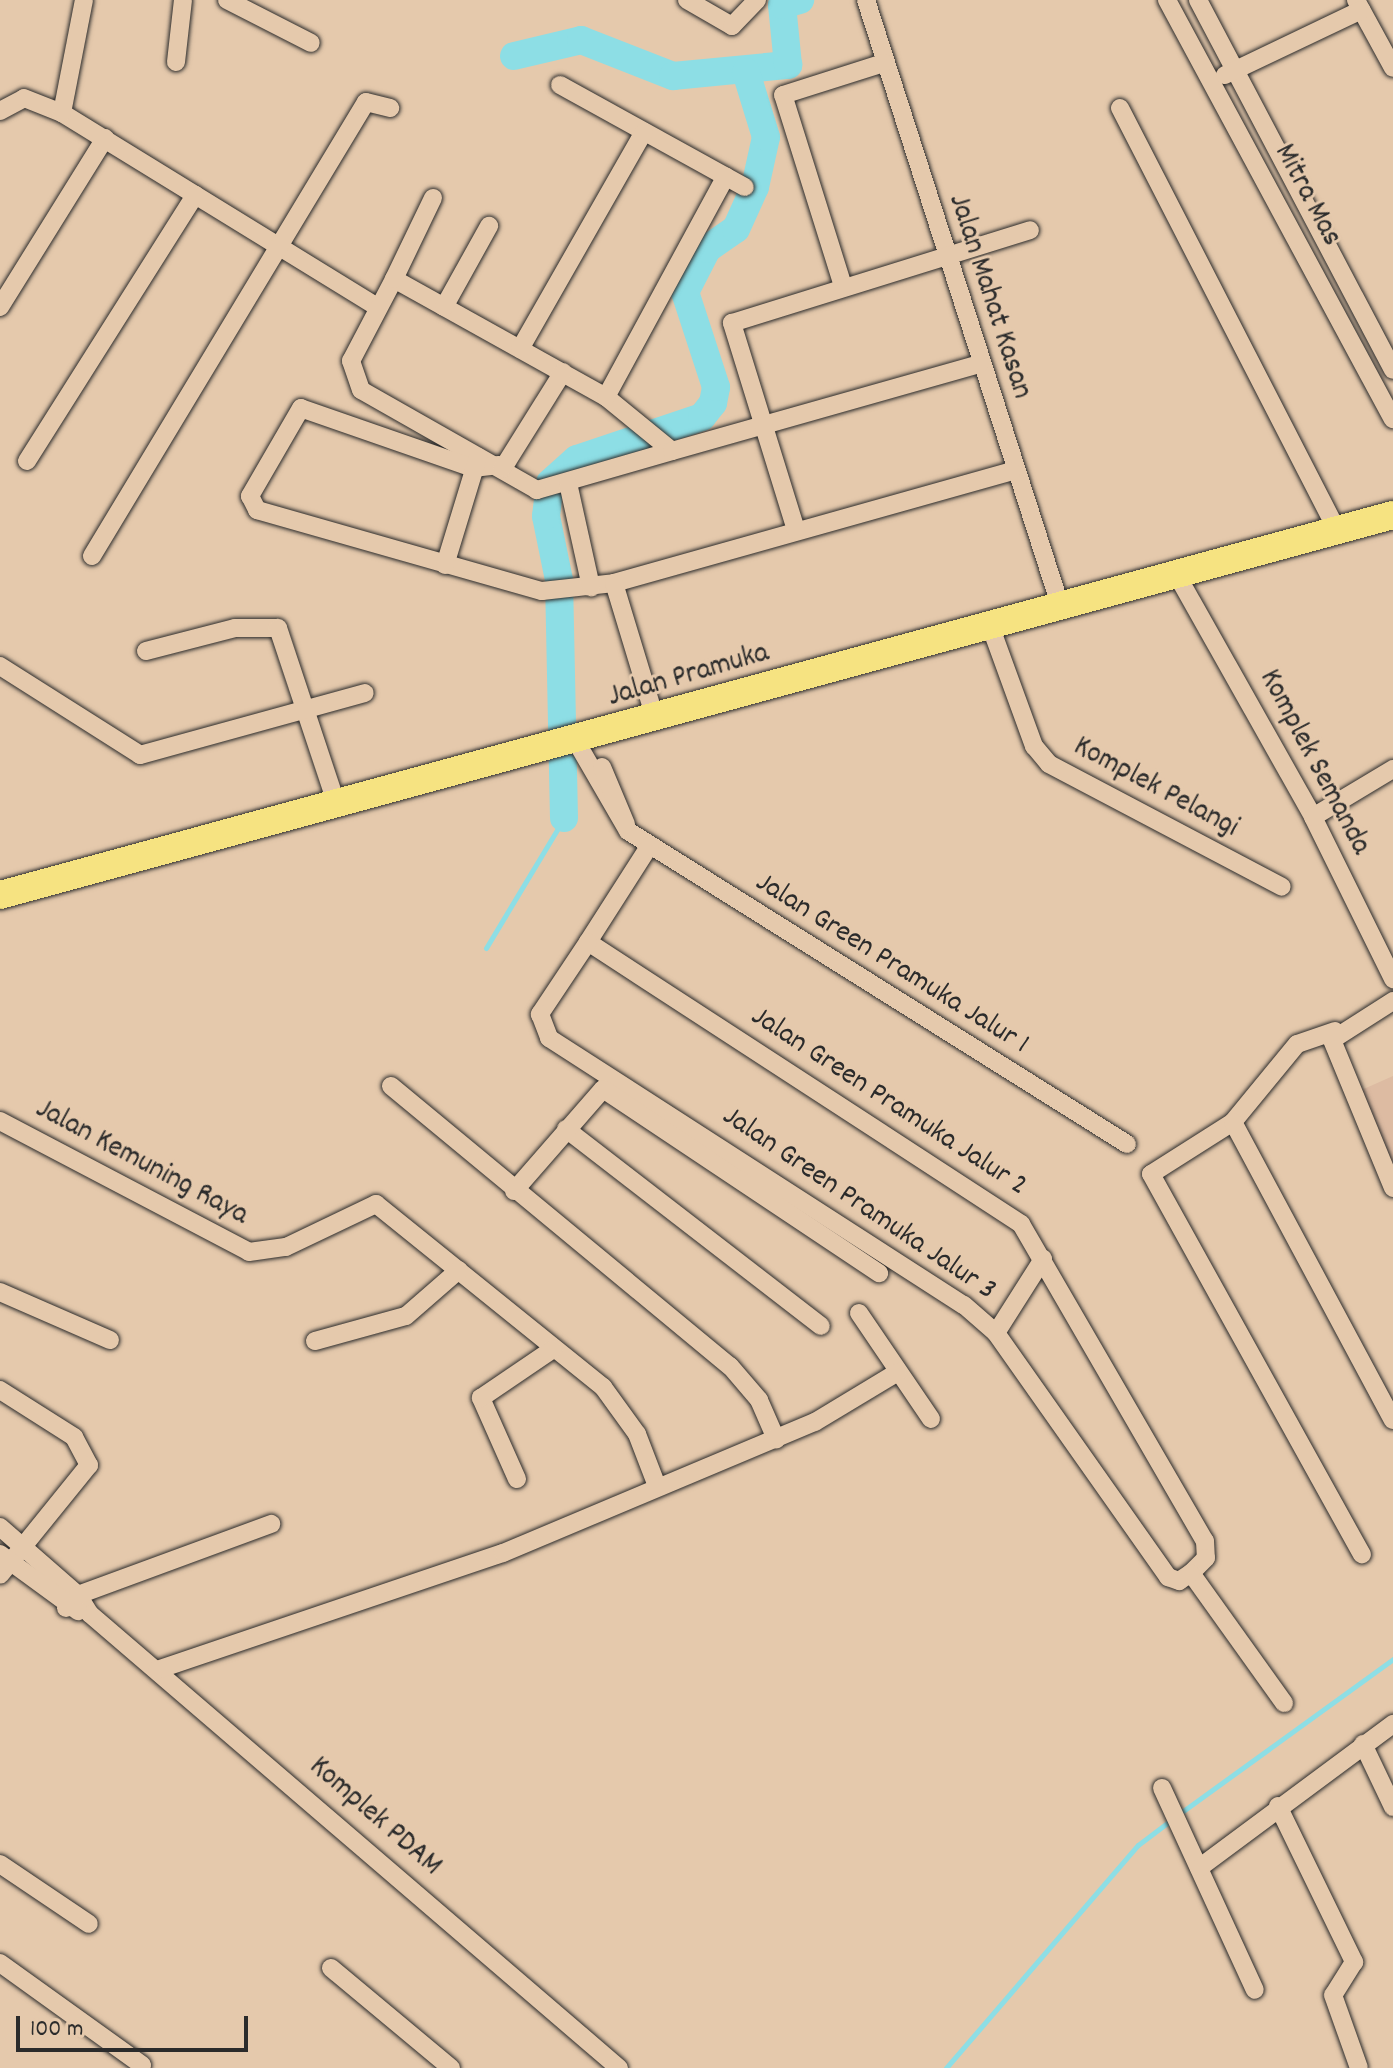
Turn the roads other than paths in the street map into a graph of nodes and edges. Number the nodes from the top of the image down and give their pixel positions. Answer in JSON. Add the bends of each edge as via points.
{"nodes":[{"id":1,"x":84,"y":0,"type":"edge"},
{"id":2,"x":183,"y":0,"type":"edge"},
{"id":3,"x":227,"y":0,"type":"edge"},
{"id":4,"x":687,"y":0,"type":"edge"},
{"id":5,"x":757,"y":0,"type":"edge"},
{"id":6,"x":1167,"y":0,"type":"edge"},
{"id":7,"x":1198,"y":0,"type":"edge"},
{"id":8,"x":866,"y":1,"type":"edge"},
{"id":9,"x":1359,"y":5,"type":"edge"},
{"id":10,"x":311,"y":43,"type":"dead end"},
{"id":11,"x":176,"y":62,"type":"dead end"},
{"id":12,"x":884,"y":63,"type":"junction"},
{"id":13,"x":1393,"y":68,"type":"edge"},
{"id":14,"x":1235,"y":71,"type":"junction"},
{"id":15,"x":1211,"y":80,"type":"junction"},
{"id":16,"x":560,"y":85,"type":"dead end"},
{"id":17,"x":390,"y":108,"type":"dead end"},
{"id":18,"x":1120,"y":108,"type":"dead end"},
{"id":19,"x":0,"y":111,"type":"edge"},
{"id":20,"x":62,"y":113,"type":"junction"},
{"id":21,"x":644,"y":132,"type":"junction"},
{"id":22,"x":105,"y":138,"type":"junction"},
{"id":23,"x":726,"y":176,"type":"junction"},
{"id":24,"x":745,"y":187,"type":"dead end"},
{"id":25,"x":195,"y":195,"type":"junction"},
{"id":26,"x":433,"y":198,"type":"dead end"},
{"id":27,"x":489,"y":226,"type":"dead end"},
{"id":28,"x":1030,"y":230,"type":"dead end"},
{"id":29,"x":1323,"y":240,"type":"junction"},
{"id":30,"x":277,"y":248,"type":"junction"},
{"id":31,"x":1303,"y":250,"type":"junction"},
{"id":32,"x":947,"y":258,"type":"junction"},
{"id":33,"x":394,"y":279,"type":"junction"},
{"id":34,"x":843,"y":286,"type":"junction"},
{"id":35,"x":376,"y":306,"type":"junction"},
{"id":36,"x":0,"y":307,"type":"edge"},
{"id":37,"x":444,"y":307,"type":"junction"},
{"id":38,"x":520,"y":349,"type":"junction"},
{"id":39,"x":980,"y":364,"type":"junction"},
{"id":40,"x":1393,"y":370,"type":"edge"},
{"id":41,"x":563,"y":372,"type":"junction"},
{"id":42,"x":606,"y":397,"type":"junction"},
{"id":43,"x":1393,"y":419,"type":"edge"},
{"id":44,"x":762,"y":425,"type":"junction"},
{"id":45,"x":660,"y":441,"type":"junction"},
{"id":46,"x":476,"y":459,"type":"junction"},
{"id":47,"x":27,"y":461,"type":"dead end"},
{"id":48,"x":501,"y":467,"type":"junction"},
{"id":49,"x":1012,"y":471,"type":"junction"},
{"id":50,"x":556,"y":486,"type":"junction"},
{"id":51,"x":1393,"y":515,"type":"edge"},
{"id":52,"x":796,"y":530,"type":"junction"},
{"id":53,"x":1339,"y":534,"type":"junction"},
{"id":54,"x":92,"y":556,"type":"dead end"},
{"id":55,"x":445,"y":565,"type":"junction"},
{"id":56,"x":1178,"y":577,"type":"junction"},
{"id":57,"x":614,"y":583,"type":"junction"},
{"id":58,"x":582,"y":588,"type":"junction"},
{"id":59,"x":1061,"y":608,"type":"junction"},
{"id":60,"x":991,"y":628,"type":"junction"},
{"id":61,"x":146,"y":651,"type":"dead end"},
{"id":62,"x":0,"y":666,"type":"edge"},
{"id":63,"x":365,"y":693,"type":"dead end"},
{"id":64,"x":303,"y":709,"type":"junction"},
{"id":65,"x":656,"y":721,"type":"junction"},
{"id":66,"x":571,"y":744,"type":"junction"},
{"id":67,"x":1393,"y":769,"type":"edge"},
{"id":68,"x":337,"y":805,"type":"junction"},
{"id":69,"x":1313,"y":817,"type":"junction"},
{"id":70,"x":650,"y":845,"type":"junction"},
{"id":71,"x":1282,"y":887,"type":"dead end"},
{"id":72,"x":0,"y":895,"type":"edge"},
{"id":73,"x":588,"y":942,"type":"junction"},
{"id":74,"x":1393,"y":979,"type":"edge"},
{"id":75,"x":1393,"y":1001,"type":"edge"},
{"id":76,"x":1335,"y":1031,"type":"junction"},
{"id":77,"x":391,"y":1086,"type":"dead end"},
{"id":78,"x":0,"y":1121,"type":"edge"},
{"id":79,"x":1233,"y":1122,"type":"junction"},
{"id":80,"x":566,"y":1129,"type":"junction"},
{"id":81,"x":1127,"y":1144,"type":"dead end"},
{"id":82,"x":1393,"y":1188,"type":"edge"},
{"id":83,"x":514,"y":1191,"type":"junction"},
{"id":84,"x":1043,"y":1259,"type":"junction"},
{"id":85,"x":459,"y":1270,"type":"junction"},
{"id":86,"x":879,"y":1273,"type":"dead end"},
{"id":87,"x":0,"y":1292,"type":"edge"},
{"id":88,"x":859,"y":1313,"type":"dead end"},
{"id":89,"x":821,"y":1326,"type":"dead end"},
{"id":90,"x":996,"y":1333,"type":"junction"},
{"id":91,"x":110,"y":1340,"type":"dead end"},
{"id":92,"x":315,"y":1341,"type":"dead end"},
{"id":93,"x":553,"y":1349,"type":"junction"},
{"id":94,"x":898,"y":1372,"type":"junction"},
{"id":95,"x":0,"y":1390,"type":"edge"},
{"id":96,"x":931,"y":1419,"type":"dead end"},
{"id":97,"x":1393,"y":1420,"type":"edge"},
{"id":98,"x":776,"y":1439,"type":"junction"},
{"id":99,"x":517,"y":1479,"type":"dead end"},
{"id":100,"x":657,"y":1486,"type":"junction"},
{"id":101,"x":271,"y":1524,"type":"dead end"},
{"id":102,"x":0,"y":1527,"type":"edge"},
{"id":103,"x":21,"y":1546,"type":"junction"},
{"id":104,"x":1362,"y":1554,"type":"dead end"},
{"id":105,"x":3,"y":1564,"type":"edge"},
{"id":106,"x":1191,"y":1573,"type":"junction"},
{"id":107,"x":72,"y":1601,"type":"junction"},
{"id":108,"x":157,"y":1670,"type":"junction"},
{"id":109,"x":1284,"y":1703,"type":"dead end"},
{"id":110,"x":1393,"y":1724,"type":"edge"},
{"id":111,"x":1363,"y":1744,"type":"junction"},
{"id":112,"x":1162,"y":1788,"type":"dead end"},
{"id":113,"x":1278,"y":1806,"type":"junction"},
{"id":114,"x":1393,"y":1807,"type":"edge"},
{"id":115,"x":0,"y":1864,"type":"edge"},
{"id":116,"x":1199,"y":1868,"type":"junction"},
{"id":117,"x":89,"y":1924,"type":"dead end"},
{"id":118,"x":0,"y":1963,"type":"edge"},
{"id":119,"x":331,"y":1968,"type":"dead end"},
{"id":120,"x":1255,"y":1990,"type":"dead end"},
{"id":121,"x":142,"y":2065,"type":"dead end"},
{"id":122,"x":451,"y":2068,"type":"edge"},
{"id":123,"x":619,"y":2068,"type":"edge"},
{"id":124,"x":1359,"y":2068,"type":"edge"}],
"edges":[{"from":1,"to":20,"type":"street"},
{"from":2,"to":11,"type":"street"},
{"from":3,"to":10,"type":"street"},
{"from":4,"to":5,"type":"street","via":[[732,26]]},
{"from":6,"to":15,"type":"street","name":"Mitra Mas"},
{"from":7,"to":14,"type":"street","name":"Mitra Mas"},
{"from":8,"to":12,"type":"street","name":"Jalan Mahat Kasan"},
{"from":9,"to":13,"type":"street"},
{"from":9,"to":14,"type":"street"},
{"from":12,"to":32,"type":"street","name":"Jalan Mahat Kasan"},
{"from":12,"to":34,"type":"street","via":[[791,86],[783,95]]},
{"from":14,"to":15,"type":"street"},
{"from":14,"to":29,"type":"street","name":"Mitra Mas"},
{"from":15,"to":31,"type":"street","name":"Mitra Mas"},
{"from":16,"to":21,"type":"street"},
{"from":17,"to":30,"type":"street","via":[[366,102]]},
{"from":18,"to":53,"type":"street"},
{"from":19,"to":20,"type":"street","via":[[24,98]]},
{"from":20,"to":22,"type":"street"},
{"from":21,"to":23,"type":"street"},
{"from":21,"to":38,"type":"street"},
{"from":22,"to":25,"type":"street"},
{"from":22,"to":36,"type":"street"},
{"from":23,"to":24,"type":"street"},
{"from":23,"to":42,"type":"street"},
{"from":25,"to":30,"type":"street"},
{"from":25,"to":47,"type":"street"},
{"from":26,"to":33,"type":"street"},
{"from":27,"to":37,"type":"street"},
{"from":28,"to":32,"type":"street"},
{"from":29,"to":31,"type":"street"},
{"from":29,"to":40,"type":"street","name":"Mitra Mas"},
{"from":30,"to":35,"type":"street"},
{"from":30,"to":54,"type":"street"},
{"from":31,"to":43,"type":"street","name":"Mitra Mas"},
{"from":32,"to":34,"type":"street"},
{"from":32,"to":39,"type":"street","name":"Jalan Mahat Kasan"},
{"from":33,"to":35,"type":"street"},
{"from":33,"to":37,"type":"street"},
{"from":34,"to":44,"type":"street","via":[[732,323]]},
{"from":35,"to":46,"type":"street","via":[[351,361],[356,384]]},
{"from":37,"to":38,"type":"street"},
{"from":38,"to":41,"type":"street"},
{"from":39,"to":44,"type":"street"},
{"from":39,"to":49,"type":"street","name":"Jalan Mahat Kasan"},
{"from":41,"to":42,"type":"street"},
{"from":41,"to":48,"type":"street"},
{"from":42,"to":45,"type":"street"},
{"from":44,"to":45,"type":"street"},
{"from":44,"to":52,"type":"street"},
{"from":45,"to":50,"type":"street"},
{"from":46,"to":48,"type":"street"},
{"from":46,"to":55,"type":"street"},
{"from":46,"to":55,"type":"street","via":[[301,408],[252,487],[257,510]]},
{"from":48,"to":50,"type":"street"},
{"from":49,"to":52,"type":"street"},
{"from":49,"to":59,"type":"street","name":"Jalan Mahat Kasan"},
{"from":50,"to":58,"type":"street"},
{"from":51,"to":53,"type":"main road","name":"Jalan Pramuka"},
{"from":52,"to":57,"type":"street"},
{"from":53,"to":56,"type":"main road","name":"Jalan Pramuka"},
{"from":55,"to":58,"type":"street","via":[[542,591]]},
{"from":56,"to":59,"type":"main road","name":"Jalan Pramuka"},
{"from":56,"to":69,"type":"street","name":"Komplek Semanda"},
{"from":57,"to":58,"type":"street"},
{"from":57,"to":65,"type":"street"},
{"from":59,"to":60,"type":"main road","name":"Jalan Pramuka"},
{"from":60,"to":65,"type":"main road","name":"Jalan Pramuka"},
{"from":60,"to":71,"type":"street","name":"Komplek Pelangi","via":[[1034,746],[1049,764]]},
{"from":61,"to":64,"type":"street","via":[[274,626]]},
{"from":62,"to":64,"type":"street","via":[[136,754]]},
{"from":63,"to":64,"type":"street"},
{"from":64,"to":68,"type":"street"},
{"from":65,"to":66,"type":"main road","name":"Jalan Pramuka"},
{"from":66,"to":68,"type":"main road","name":"Jalan Pramuka"},
{"from":66,"to":70,"type":"street","name":"Jalan Green Pramuka Jalur 1","via":[[628,831]]},
{"from":67,"to":69,"type":"street"},
{"from":68,"to":72,"type":"main road","name":"Jalan Pramuka"},
{"from":69,"to":74,"type":"street","name":"Komplek Semanda"},
{"from":70,"to":73,"type":"street"},
{"from":70,"to":81,"type":"street","name":"Jalan Green Pramuka Jalur 1"},
{"from":73,"to":84,"type":"street","name":"Jalan Green Pramuka Jalur 2","via":[[1007,1211]]},
{"from":73,"to":90,"type":"street","name":"Jalan Green Pramuka Jalur 3","via":[[540,1014],[549,1038],[913,1270]]},
{"from":75,"to":76,"type":"street"},
{"from":76,"to":79,"type":"street","via":[[1297,1044]]},
{"from":76,"to":82,"type":"street","via":[[1333,1046]]},
{"from":77,"to":83,"type":"street"},
{"from":78,"to":85,"type":"street","name":"Jalan Kemuning Raya","via":[[249,1252],[286,1247],[376,1204]]},
{"from":79,"to":97,"type":"street"},
{"from":79,"to":104,"type":"street","via":[[1155,1168],[1152,1181]]},
{"from":80,"to":83,"type":"street"},
{"from":80,"to":86,"type":"street","via":[[594,1092],[608,1090]]},
{"from":80,"to":89,"type":"street"},
{"from":83,"to":98,"type":"street","via":[[730,1366],[759,1400]]},
{"from":84,"to":90,"type":"street"},
{"from":84,"to":106,"type":"street","name":"Jalan Green Pramuka Jalur 2","via":[[1205,1541],[1206,1558]]},
{"from":85,"to":92,"type":"street","via":[[406,1316]]},
{"from":85,"to":93,"type":"street","name":"Jalan Kemuning Raya"},
{"from":87,"to":91,"type":"street"},
{"from":88,"to":94,"type":"street"},
{"from":90,"to":106,"type":"street","name":"Jalan Green Pramuka Jalur 3","via":[[1168,1577],[1179,1581]]},
{"from":93,"to":99,"type":"street","via":[[481,1398]]},
{"from":93,"to":100,"type":"street","name":"Jalan Kemuning Raya","via":[[624,1409]]},
{"from":94,"to":96,"type":"street"},
{"from":94,"to":98,"type":"street"},
{"from":95,"to":103,"type":"street","via":[[74,1437],[89,1456],[85,1476]]},
{"from":98,"to":100,"type":"street"},
{"from":100,"to":108,"type":"street","via":[[503,1553]]},
{"from":101,"to":107,"type":"street"},
{"from":102,"to":103,"type":"street","name":"Komplek PDAM"},
{"from":103,"to":105,"type":"street"},
{"from":103,"to":107,"type":"street","name":"Komplek PDAM"},
{"from":105,"to":107,"type":"street","name":"Komplek PDAM"},
{"from":106,"to":109,"type":"street"},
{"from":107,"to":108,"type":"street","name":"Komplek PDAM"},
{"from":108,"to":123,"type":"street","name":"Komplek PDAM"},
{"from":110,"to":111,"type":"street"},
{"from":111,"to":113,"type":"street"},
{"from":111,"to":114,"type":"street"},
{"from":112,"to":116,"type":"street"},
{"from":113,"to":116,"type":"street"},
{"from":113,"to":124,"type":"street","via":[[1354,1962],[1333,1995]]},
{"from":115,"to":117,"type":"street"},
{"from":116,"to":120,"type":"street"},
{"from":118,"to":121,"type":"street"},
{"from":119,"to":122,"type":"street"}]}
